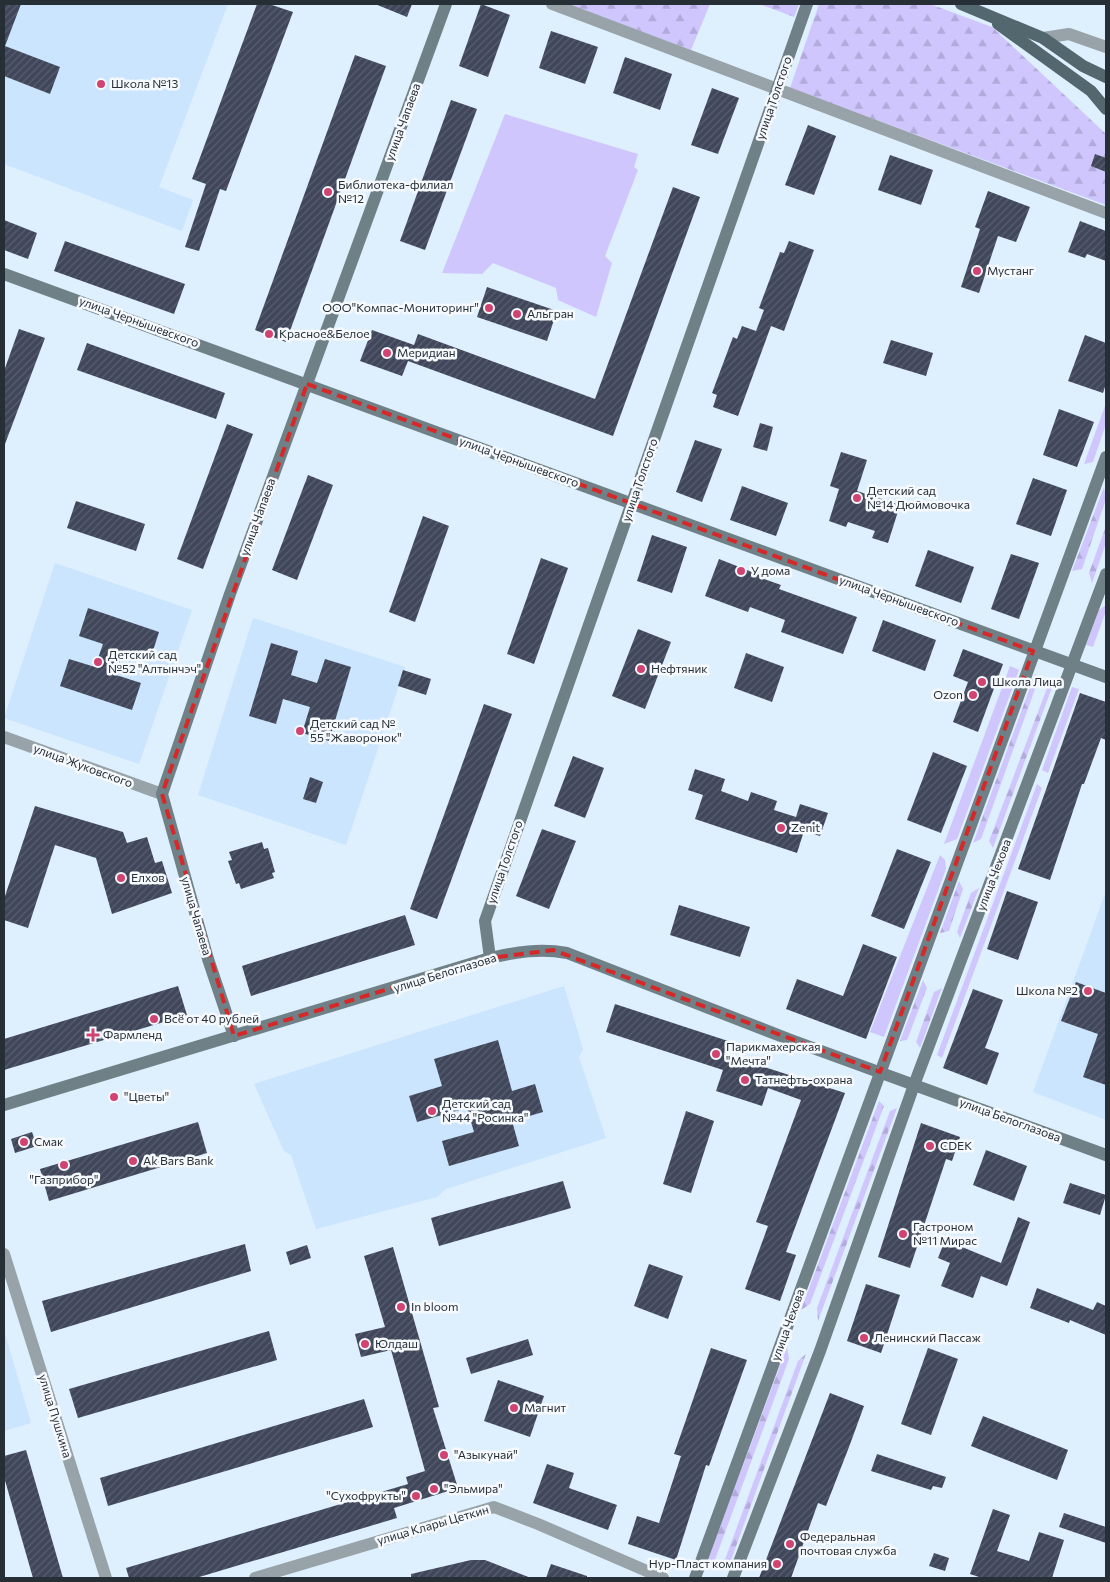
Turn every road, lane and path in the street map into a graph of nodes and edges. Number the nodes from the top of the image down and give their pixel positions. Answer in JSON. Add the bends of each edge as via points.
{"nodes":[{"id":1,"x":446,"y":4,"type":"edge"},
{"id":2,"x":552,"y":4,"type":"edge"},
{"id":3,"x":807,"y":4,"type":"edge"},
{"id":4,"x":961,"y":4,"type":"edge"},
{"id":5,"x":980,"y":11,"type":"junction"},
{"id":6,"x":1043,"y":38,"type":"junction"},
{"id":7,"x":1106,"y":47,"type":"edge"},
{"id":8,"x":1106,"y":77,"type":"edge"},
{"id":9,"x":777,"y":89,"type":"junction"},
{"id":10,"x":1106,"y":109,"type":"edge"},
{"id":11,"x":1106,"y":213,"type":"edge"},
{"id":12,"x":4,"y":274,"type":"edge"},
{"id":13,"x":307,"y":384,"type":"junction"},
{"id":14,"x":1106,"y":457,"type":"edge"},
{"id":15,"x":632,"y":503,"type":"junction"},
{"id":16,"x":1106,"y":574,"type":"edge"},
{"id":17,"x":1034,"y":651,"type":"junction"},
{"id":18,"x":1073,"y":664,"type":"junction"},
{"id":19,"x":1106,"y":677,"type":"edge"},
{"id":20,"x":4,"y":737,"type":"edge"},
{"id":21,"x":162,"y":794,"type":"junction"},
{"id":22,"x":490,"y":958,"type":"junction"},
{"id":23,"x":234,"y":1036,"type":"junction"},
{"id":24,"x":880,"y":1072,"type":"junction"},
{"id":25,"x":914,"y":1085,"type":"junction"},
{"id":26,"x":4,"y":1105,"type":"edge"},
{"id":27,"x":1106,"y":1155,"type":"edge"},
{"id":28,"x":4,"y":1254,"type":"edge"},
{"id":29,"x":106,"y":1578,"type":"edge"},
{"id":30,"x":255,"y":1578,"type":"edge"},
{"id":31,"x":663,"y":1578,"type":"edge"},
{"id":32,"x":695,"y":1578,"type":"edge"},
{"id":33,"x":733,"y":1578,"type":"edge"}],
"edges":[{"from":1,"to":13,"type":"street","name":"улица Чапаева"},
{"from":2,"to":9,"type":"street"},
{"from":3,"to":9,"type":"street","name":"улица Толстого"},
{"from":4,"to":5,"type":"main road"},
{"from":5,"to":6,"type":"main road"},
{"from":5,"to":10,"type":"main road","via":[[1091,91]]},
{"from":6,"to":7,"type":"street","via":[[1069,34]]},
{"from":6,"to":8,"type":"main road","via":[[1083,66]]},
{"from":9,"to":11,"type":"street"},
{"from":9,"to":15,"type":"street","name":"улица Толстого"},
{"from":12,"to":13,"type":"street","name":"улица Чернышевского"},
{"from":13,"to":15,"type":"street","name":"улица Чернышевского"},
{"from":13,"to":21,"type":"street","name":"улица Чапаева","via":[[230,594]]},
{"from":14,"to":17,"type":"street","name":"улица Чехова"},
{"from":15,"to":17,"type":"street","name":"улица Чернышевского"},
{"from":15,"to":22,"type":"street","name":"улица Толстого","via":[[485,921]]},
{"from":16,"to":18,"type":"street","name":"улица Чехова"},
{"from":17,"to":18,"type":"street"},
{"from":17,"to":24,"type":"street","name":"улица Чехова"},
{"from":18,"to":19,"type":"street"},
{"from":18,"to":25,"type":"street","name":"улица Чехова"},
{"from":20,"to":21,"type":"street","name":"улица Жуковского"},
{"from":21,"to":23,"type":"street","name":"улица Чапаева","via":[[208,959]]},
{"from":22,"to":23,"type":"street","name":"улица Белоглазова"},
{"from":22,"to":24,"type":"street","name":"улица Белоглазова","via":[[536,950],[567,953]]},
{"from":23,"to":26,"type":"street","name":"улица Белоглазова"},
{"from":24,"to":25,"type":"street"},
{"from":24,"to":32,"type":"street","name":"улица Чехова"},
{"from":25,"to":27,"type":"street","name":"улица Белоглазова"},
{"from":25,"to":33,"type":"street","name":"улица Чехова","via":[[820,1351]]},
{"from":28,"to":29,"type":"street","name":"улица Пушкина"},
{"from":30,"to":31,"type":"street","name":"улица Клары Цеткин","via":[[494,1507]]}]}
